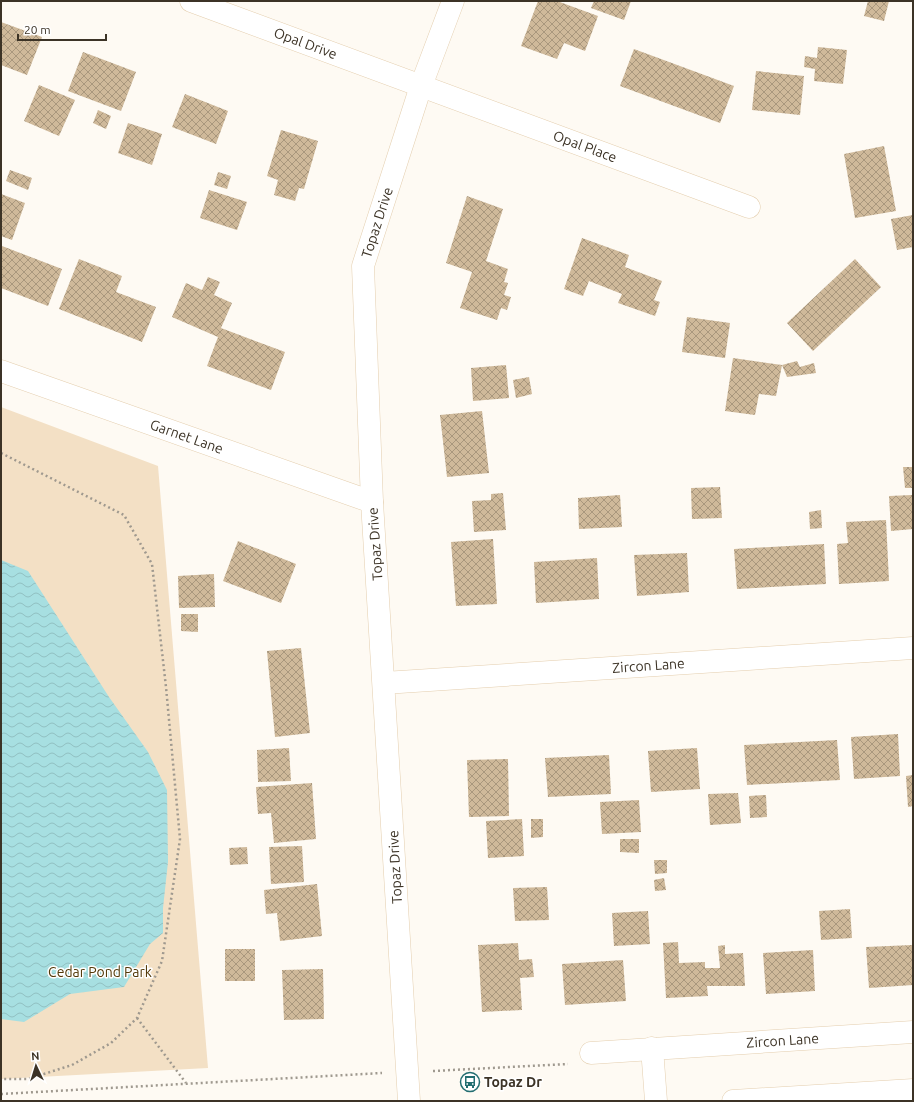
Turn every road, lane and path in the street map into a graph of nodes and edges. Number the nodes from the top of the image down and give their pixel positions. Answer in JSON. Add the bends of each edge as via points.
{"nodes":[{"id":1,"x":191,"y":1,"type":"edge"},
{"id":2,"x":453,"y":1,"type":"edge"},
{"id":3,"x":421,"y":86,"type":"junction"},
{"id":4,"x":749,"y":206,"type":"dead end"},
{"id":5,"x":1,"y":371,"type":"edge"},
{"id":6,"x":1,"y":453,"type":"edge"},
{"id":7,"x":372,"y":502,"type":"junction"},
{"id":8,"x":913,"y":648,"type":"edge"},
{"id":9,"x":384,"y":683,"type":"junction"},
{"id":10,"x":137,"y":1018,"type":"junction"},
{"id":11,"x":913,"y":1032,"type":"edge"},
{"id":12,"x":652,"y":1048,"type":"junction"},
{"id":13,"x":591,"y":1053,"type":"joint"},
{"id":14,"x":408,"y":1072,"type":"junction"},
{"id":15,"x":1,"y":1079,"type":"edge"},
{"id":16,"x":187,"y":1083,"type":"junction"},
{"id":17,"x":913,"y":1090,"type":"edge"},
{"id":18,"x":1,"y":1094,"type":"edge"},
{"id":19,"x":804,"y":1099,"type":"edge"},
{"id":20,"x":409,"y":1101,"type":"edge"},
{"id":21,"x":656,"y":1101,"type":"edge"},
{"id":22,"x":733,"y":1101,"type":"edge"}],
"edges":[{"from":1,"to":3,"type":"street","name":"Opal Drive"},
{"from":2,"to":3,"type":"street","name":"Topaz Drive"},
{"from":3,"to":4,"type":"street","name":"Opal Place"},
{"from":3,"to":7,"type":"street","name":"Topaz Drive","via":[[363,266]]},
{"from":5,"to":7,"type":"street","name":"Garnet Lane"},
{"from":6,"to":10,"type":"path","via":[[124,515],[152,564],[180,839],[162,961]]},
{"from":7,"to":9,"type":"street","name":"Topaz Drive"},
{"from":8,"to":9,"type":"street","name":"Zircon Lane"},
{"from":9,"to":14,"type":"street","name":"Topaz Drive"},
{"from":10,"to":15,"type":"path","via":[[112,1043],[72,1065],[28,1079]]},
{"from":10,"to":16,"type":"path"},
{"from":11,"to":12,"type":"street","name":"Zircon Lane"},
{"from":12,"to":13,"type":"street","name":"Zircon Lane"},
{"from":12,"to":21,"type":"street"},
{"from":13,"to":14,"type":"path","via":[[571,1064]]},
{"from":14,"to":16,"type":"path"},
{"from":14,"to":20,"type":"street","name":"Topaz Drive"},
{"from":16,"to":18,"type":"path"},
{"from":17,"to":19,"type":"street"},
{"from":19,"to":22,"type":"street"}]}
